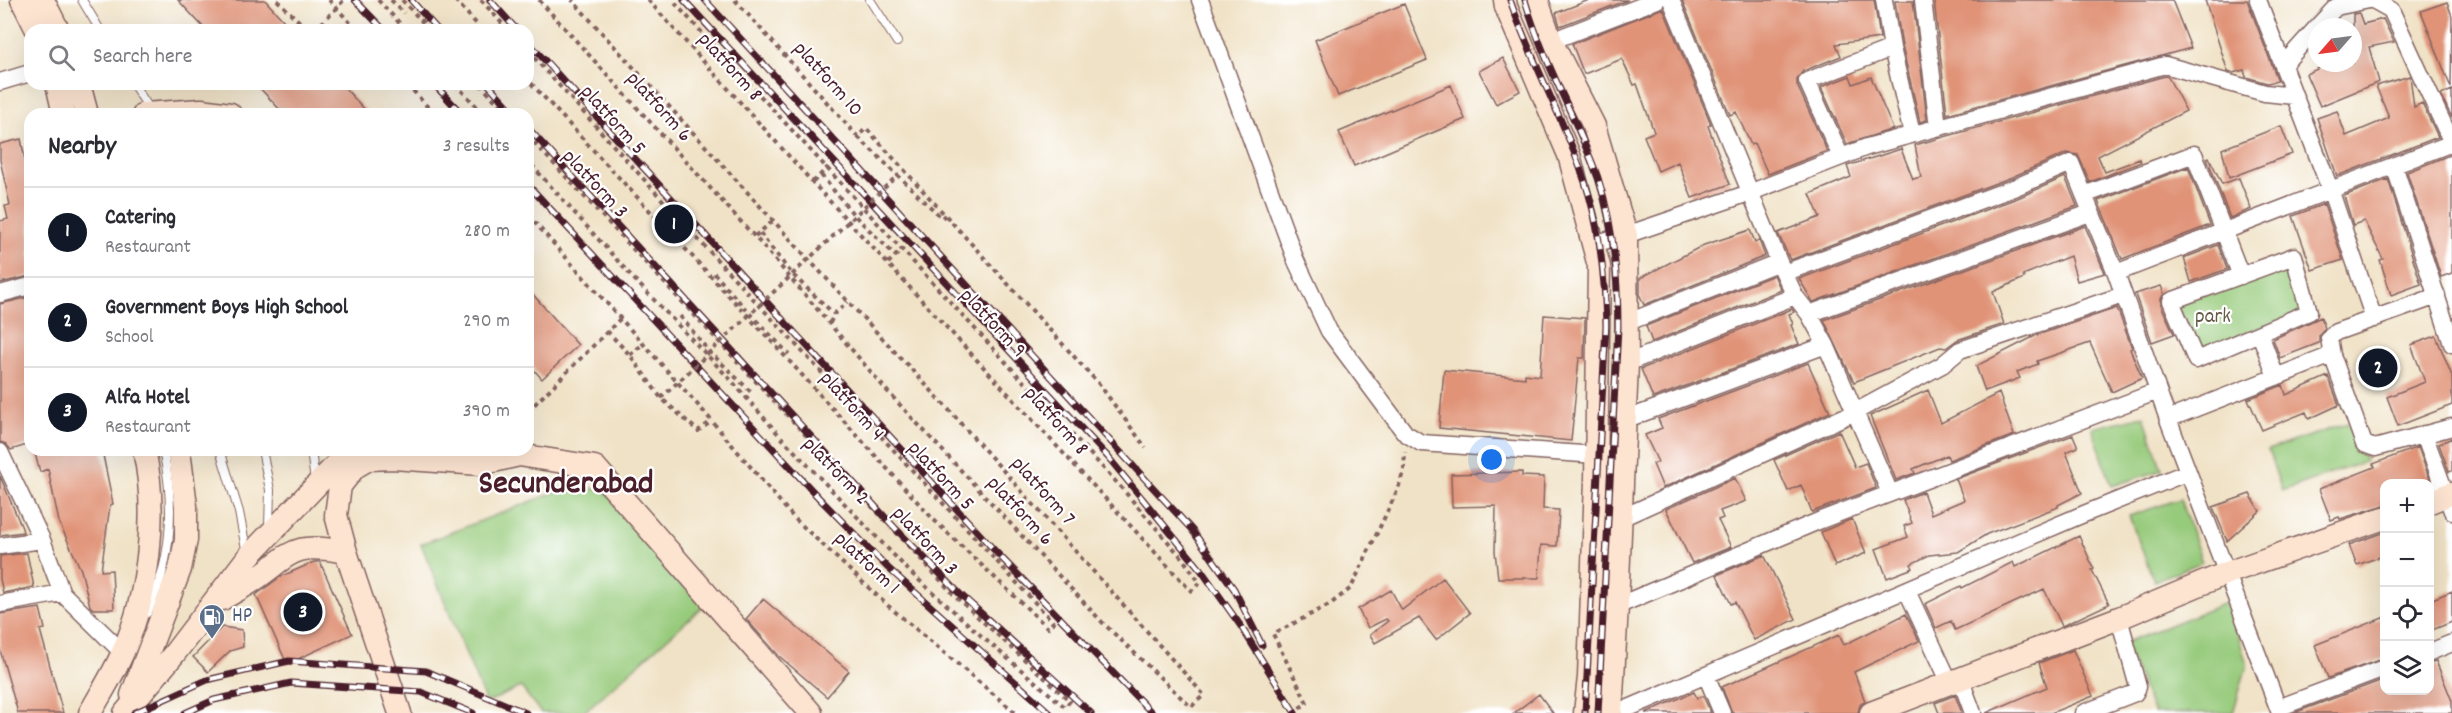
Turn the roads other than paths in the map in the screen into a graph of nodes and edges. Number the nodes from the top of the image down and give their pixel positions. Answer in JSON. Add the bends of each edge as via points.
{"nodes":[{"id":1,"x":22,"y":0,"type":"edge"},
{"id":2,"x":43,"y":0,"type":"edge"},
{"id":3,"x":82,"y":0,"type":"edge"},
{"id":4,"x":870,"y":0,"type":"edge"},
{"id":5,"x":1200,"y":0,"type":"edge"},
{"id":6,"x":1657,"y":0,"type":"edge"},
{"id":7,"x":1671,"y":0,"type":"edge"},
{"id":8,"x":1884,"y":0,"type":"edge"},
{"id":9,"x":1923,"y":0,"type":"edge"},
{"id":10,"x":2258,"y":0,"type":"edge"},
{"id":11,"x":2371,"y":0,"type":"edge"},
{"id":12,"x":1539,"y":3,"type":"edge"},
{"id":13,"x":1508,"y":11,"type":"edge"},
{"id":14,"x":2326,"y":18,"type":"edge"},
{"id":15,"x":34,"y":24,"type":"edge"},
{"id":16,"x":55,"y":24,"type":"edge"},
{"id":17,"x":96,"y":24,"type":"edge"},
{"id":18,"x":2308,"y":37,"type":"edge"},
{"id":19,"x":1551,"y":41,"type":"junction"},
{"id":20,"x":897,"y":42,"type":"dead end"},
{"id":21,"x":1892,"y":48,"type":"junction"},
{"id":22,"x":2284,"y":64,"type":"junction"},
{"id":23,"x":24,"y":74,"type":"edge"},
{"id":24,"x":0,"y":82,"type":"edge"},
{"id":25,"x":58,"y":90,"type":"edge"},
{"id":26,"x":81,"y":90,"type":"edge"},
{"id":27,"x":137,"y":90,"type":"edge"},
{"id":28,"x":2294,"y":96,"type":"junction"},
{"id":29,"x":63,"y":108,"type":"edge"},
{"id":30,"x":85,"y":108,"type":"edge"},
{"id":31,"x":149,"y":108,"type":"edge"},
{"id":32,"x":1938,"y":127,"type":"junction"},
{"id":33,"x":1912,"y":134,"type":"junction"},
{"id":34,"x":2452,"y":143,"type":"edge"},
{"id":35,"x":1841,"y":157,"type":"junction"},
{"id":36,"x":2394,"y":165,"type":"junction"},
{"id":37,"x":2330,"y":189,"type":"junction"},
{"id":38,"x":1749,"y":193,"type":"junction"},
{"id":39,"x":2084,"y":195,"type":"junction"},
{"id":40,"x":2090,"y":213,"type":"junction"},
{"id":41,"x":2224,"y":232,"type":"junction"},
{"id":42,"x":1626,"y":236,"type":"junction"},
{"id":43,"x":1593,"y":244,"type":"junction"},
{"id":44,"x":1781,"y":267,"type":"junction"},
{"id":45,"x":2116,"y":273,"type":"junction"},
{"id":46,"x":2241,"y":276,"type":"junction"},
{"id":47,"x":24,"y":288,"type":"edge"},
{"id":48,"x":0,"y":294,"type":"edge"},
{"id":49,"x":1795,"y":296,"type":"junction"},
{"id":50,"x":2123,"y":296,"type":"junction"},
{"id":51,"x":2437,"y":296,"type":"junction"},
{"id":52,"x":1809,"y":314,"type":"junction"},
{"id":53,"x":2448,"y":317,"type":"edge"},
{"id":54,"x":2374,"y":319,"type":"junction"},
{"id":55,"x":1626,"y":323,"type":"junction"},
{"id":56,"x":2260,"y":334,"type":"junction"},
{"id":57,"x":2452,"y":344,"type":"edge"},
{"id":58,"x":1826,"y":345,"type":"junction"},
{"id":59,"x":2332,"y":355,"type":"junction"},
{"id":60,"x":1627,"y":363,"type":"junction"},
{"id":61,"x":2276,"y":377,"type":"junction"},
{"id":62,"x":2158,"y":391,"type":"junction"},
{"id":63,"x":1855,"y":412,"type":"junction"},
{"id":64,"x":2168,"y":419,"type":"junction"},
{"id":65,"x":1624,"y":420,"type":"junction"},
{"id":66,"x":2452,"y":427,"type":"edge"},
{"id":67,"x":2424,"y":434,"type":"junction"},
{"id":68,"x":0,"y":452,"type":"edge"},
{"id":69,"x":1623,"y":453,"type":"junction"},
{"id":70,"x":1597,"y":455,"type":"junction"},
{"id":71,"x":145,"y":456,"type":"edge"},
{"id":72,"x":164,"y":456,"type":"edge"},
{"id":73,"x":180,"y":456,"type":"edge"},
{"id":74,"x":222,"y":456,"type":"edge"},
{"id":75,"x":263,"y":456,"type":"edge"},
{"id":76,"x":312,"y":456,"type":"edge"},
{"id":77,"x":344,"y":456,"type":"edge"},
{"id":78,"x":515,"y":456,"type":"edge"},
{"id":79,"x":525,"y":456,"type":"edge"},
{"id":80,"x":2188,"y":472,"type":"junction"},
{"id":81,"x":315,"y":486,"type":"junction"},
{"id":82,"x":1890,"y":493,"type":"junction"},
{"id":83,"x":2445,"y":500,"type":"edge"},
{"id":84,"x":1621,"y":518,"type":"junction"},
{"id":85,"x":2380,"y":520,"type":"edge"},
{"id":86,"x":1594,"y":523,"type":"junction"},
{"id":87,"x":267,"y":535,"type":"junction"},
{"id":88,"x":42,"y":540,"type":"junction"},
{"id":89,"x":0,"y":546,"type":"edge"},
{"id":90,"x":346,"y":552,"type":"junction"},
{"id":91,"x":248,"y":556,"type":"junction"},
{"id":92,"x":2227,"y":573,"type":"junction"},
{"id":93,"x":1907,"y":591,"type":"junction"},
{"id":94,"x":62,"y":593,"type":"junction"},
{"id":95,"x":0,"y":604,"type":"edge"},
{"id":96,"x":213,"y":604,"type":"junction"},
{"id":97,"x":1617,"y":606,"type":"junction"},
{"id":98,"x":2119,"y":618,"type":"junction"},
{"id":99,"x":2452,"y":643,"type":"edge"},
{"id":100,"x":124,"y":648,"type":"junction"},
{"id":101,"x":2434,"y":650,"type":"edge"},
{"id":102,"x":2380,"y":670,"type":"edge"},
{"id":103,"x":1706,"y":675,"type":"junction"},
{"id":104,"x":1955,"y":681,"type":"junction"},
{"id":105,"x":2279,"y":710,"type":"edge"},
{"id":106,"x":90,"y":713,"type":"edge"},
{"id":107,"x":125,"y":713,"type":"edge"},
{"id":108,"x":400,"y":713,"type":"edge"},
{"id":109,"x":812,"y":713,"type":"edge"},
{"id":110,"x":1585,"y":713,"type":"edge"},
{"id":111,"x":1611,"y":713,"type":"edge"},
{"id":112,"x":1617,"y":713,"type":"edge"},
{"id":113,"x":1722,"y":713,"type":"edge"},
{"id":114,"x":1871,"y":713,"type":"edge"},
{"id":115,"x":1973,"y":713,"type":"edge"},
{"id":116,"x":2083,"y":713,"type":"edge"}],
"edges":[{"from":1,"to":15,"type":"street"},
{"from":2,"to":16,"type":"street"},
{"from":3,"to":17,"type":"lane"},
{"from":4,"to":20,"type":"lane"},
{"from":5,"to":70,"type":"street","via":[[1296,261],[1329,331],[1405,433],[1421,443]]},
{"from":6,"to":19,"type":"street"},
{"from":7,"to":38,"type":"street"},
{"from":8,"to":21,"type":"street"},
{"from":9,"to":32,"type":"street"},
{"from":10,"to":22,"type":"street"},
{"from":11,"to":14,"type":"street","via":[[2336,7]]},
{"from":11,"to":34,"type":"street","via":[[2391,10]]},
{"from":12,"to":13,"type":"street"},
{"from":12,"to":19,"type":"street"},
{"from":13,"to":43,"type":"street","via":[[1569,155]]},
{"from":18,"to":22,"type":"street"},
{"from":19,"to":42,"type":"street","via":[[1594,126]]},
{"from":21,"to":33,"type":"street"},
{"from":21,"to":35,"type":"street","via":[[1807,81]]},
{"from":22,"to":28,"type":"street"},
{"from":23,"to":24,"type":"street"},
{"from":25,"to":29,"type":"street"},
{"from":26,"to":30,"type":"street"},
{"from":27,"to":31,"type":"lane"},
{"from":28,"to":32,"type":"street","via":[[2265,93],[2165,64]]},
{"from":28,"to":37,"type":"street"},
{"from":32,"to":33,"type":"street"},
{"from":33,"to":35,"type":"street"},
{"from":34,"to":36,"type":"street"},
{"from":35,"to":38,"type":"street"},
{"from":36,"to":37,"type":"street"},
{"from":36,"to":51,"type":"street"},
{"from":37,"to":41,"type":"street"},
{"from":37,"to":54,"type":"street"},
{"from":38,"to":42,"type":"street"},
{"from":38,"to":44,"type":"street"},
{"from":39,"to":40,"type":"street"},
{"from":39,"to":41,"type":"street","via":[[2194,154]]},
{"from":39,"to":44,"type":"street","via":[[2070,163],[2016,187]]},
{"from":40,"to":45,"type":"street"},
{"from":40,"to":52,"type":"street"},
{"from":41,"to":45,"type":"street"},
{"from":41,"to":46,"type":"street"},
{"from":42,"to":43,"type":"street"},
{"from":42,"to":55,"type":"street"},
{"from":43,"to":70,"type":"street","via":[[1599,266]]},
{"from":44,"to":49,"type":"street"},
{"from":44,"to":55,"type":"street"},
{"from":45,"to":50,"type":"street"},
{"from":46,"to":56,"type":"street","via":[[2294,256],[2309,312]]},
{"from":46,"to":56,"type":"street","via":[[2171,301],[2196,360]]},
{"from":47,"to":48,"type":"street"},
{"from":49,"to":52,"type":"street"},
{"from":49,"to":60,"type":"street"},
{"from":50,"to":62,"type":"street"},
{"from":50,"to":63,"type":"street","via":[[1960,350],[1942,366]]},
{"from":51,"to":53,"type":"street"},
{"from":51,"to":54,"type":"street"},
{"from":52,"to":58,"type":"street"},
{"from":53,"to":57,"type":"street"},
{"from":54,"to":59,"type":"street","via":[[2329,338]]},
{"from":55,"to":60,"type":"street"},
{"from":56,"to":61,"type":"street"},
{"from":58,"to":63,"type":"street"},
{"from":58,"to":65,"type":"street"},
{"from":59,"to":61,"type":"street"},
{"from":59,"to":67,"type":"street","via":[[2364,444],[2375,448]]},
{"from":60,"to":65,"type":"street"},
{"from":61,"to":64,"type":"street"},
{"from":62,"to":64,"type":"street"},
{"from":62,"to":82,"type":"street"},
{"from":63,"to":82,"type":"street"},
{"from":63,"to":84,"type":"street"},
{"from":64,"to":80,"type":"street"},
{"from":65,"to":69,"type":"street"},
{"from":66,"to":67,"type":"street"},
{"from":67,"to":83,"type":"street"},
{"from":68,"to":88,"type":"street"},
{"from":69,"to":70,"type":"street"},
{"from":69,"to":84,"type":"street"},
{"from":70,"to":86,"type":"street"},
{"from":71,"to":100,"type":"street","via":[[150,539],[147,566]]},
{"from":72,"to":100,"type":"lane","via":[[171,510],[164,569],[147,613]]},
{"from":73,"to":107,"type":"street","via":[[186,540],[176,578]]},
{"from":74,"to":91,"type":"lane"},
{"from":75,"to":87,"type":"lane","via":[[270,490]]},
{"from":76,"to":81,"type":"lane"},
{"from":77,"to":81,"type":"street"},
{"from":78,"to":90,"type":"street","via":[[481,464],[369,459],[355,467],[340,486],[336,514]]},
{"from":79,"to":109,"type":"street","via":[[595,467]]},
{"from":80,"to":92,"type":"street"},
{"from":80,"to":93,"type":"street"},
{"from":81,"to":87,"type":"street"},
{"from":82,"to":97,"type":"street"},
{"from":84,"to":86,"type":"street"},
{"from":84,"to":97,"type":"street"},
{"from":85,"to":92,"type":"street"},
{"from":86,"to":110,"type":"street"},
{"from":87,"to":91,"type":"street"},
{"from":88,"to":89,"type":"street"},
{"from":88,"to":94,"type":"street"},
{"from":90,"to":96,"type":"street","via":[[318,548],[291,552]]},
{"from":90,"to":108,"type":"street"},
{"from":91,"to":96,"type":"street"},
{"from":92,"to":98,"type":"street"},
{"from":92,"to":105,"type":"street"},
{"from":93,"to":103,"type":"street"},
{"from":93,"to":104,"type":"street"},
{"from":94,"to":95,"type":"street"},
{"from":94,"to":100,"type":"street"},
{"from":96,"to":107,"type":"street"},
{"from":97,"to":111,"type":"street"},
{"from":98,"to":104,"type":"street"},
{"from":98,"to":116,"type":"street","via":[[2138,687],[2135,693]]},
{"from":99,"to":101,"type":"street"},
{"from":100,"to":106,"type":"street"},
{"from":102,"to":105,"type":"street"},
{"from":103,"to":112,"type":"street"},
{"from":103,"to":113,"type":"street"},
{"from":104,"to":114,"type":"street"},
{"from":104,"to":115,"type":"street"}]}
